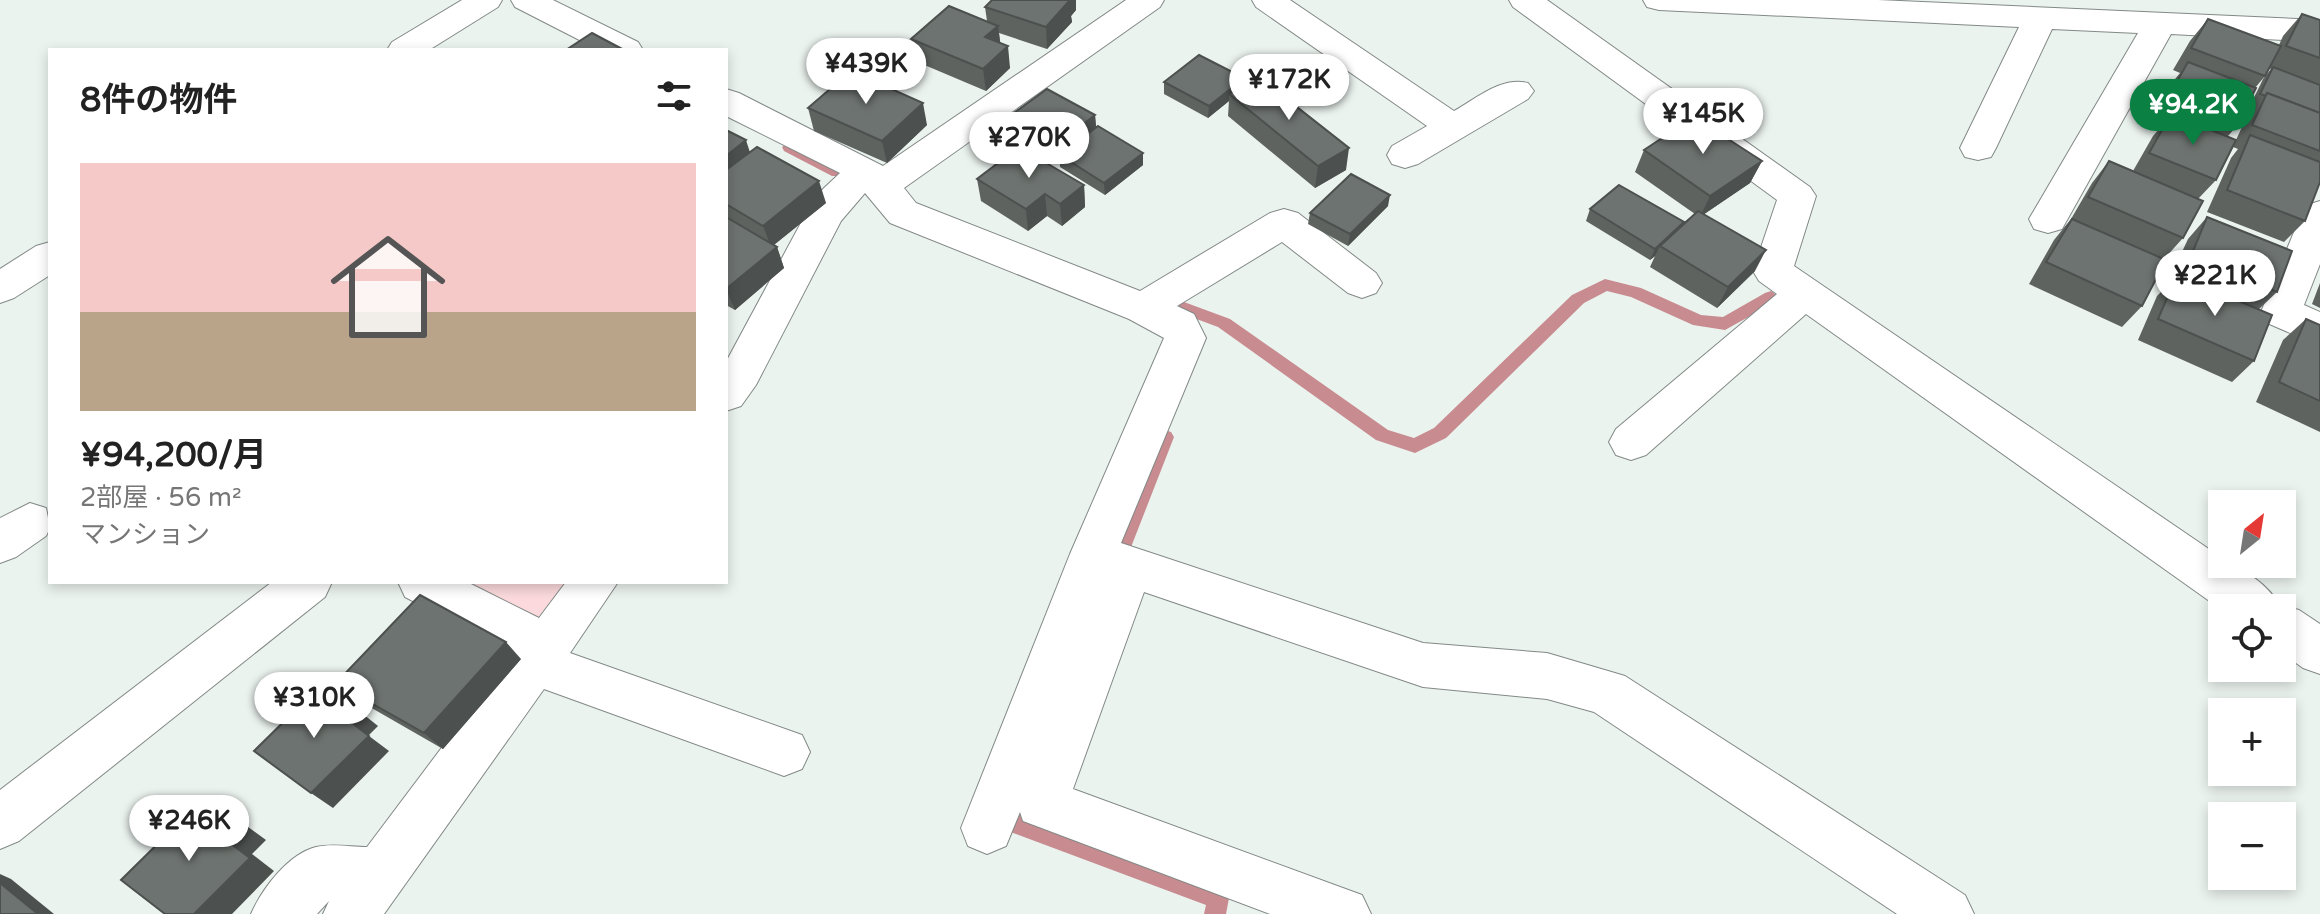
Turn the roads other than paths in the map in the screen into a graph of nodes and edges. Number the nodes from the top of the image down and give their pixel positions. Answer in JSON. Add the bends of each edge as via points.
{"nodes":[{"id":1,"x":486,"y":0,"type":"edge"},
{"id":2,"x":527,"y":0,"type":"edge"},
{"id":3,"x":1148,"y":0,"type":"edge"},
{"id":4,"x":1268,"y":0,"type":"edge"},
{"id":5,"x":1525,"y":0,"type":"edge"},
{"id":6,"x":1659,"y":0,"type":"edge"},
{"id":7,"x":1957,"y":6,"type":"edge"},
{"id":8,"x":2275,"y":14,"type":"edge"},
{"id":9,"x":2041,"y":16,"type":"junction"},
{"id":10,"x":2160,"y":24,"type":"junction"},
{"id":11,"x":2320,"y":31,"type":"edge"},
{"id":12,"x":570,"y":38,"type":"edge"},
{"id":13,"x":407,"y":48,"type":"edge"},
{"id":14,"x":617,"y":48,"type":"edge"},
{"id":15,"x":1516,"y":91,"type":"dead end"},
{"id":16,"x":728,"y":102,"type":"edge"},
{"id":17,"x":1453,"y":127,"type":"junction"},
{"id":18,"x":1978,"y":148,"type":"dead end"},
{"id":19,"x":1405,"y":155,"type":"dead end"},
{"id":20,"x":874,"y":179,"type":"junction"},
{"id":21,"x":2320,"y":215,"type":"edge"},
{"id":22,"x":2048,"y":219,"type":"dead end"},
{"id":23,"x":48,"y":257,"type":"edge"},
{"id":24,"x":1362,"y":283,"type":"dead end"},
{"id":25,"x":0,"y":288,"type":"edge"},
{"id":26,"x":1804,"y":293,"type":"junction"},
{"id":27,"x":1154,"y":301,"type":"junction"},
{"id":28,"x":2320,"y":330,"type":"edge"},
{"id":29,"x":728,"y":391,"type":"edge"},
{"id":30,"x":1631,"y":442,"type":"dead end"},
{"id":31,"x":1113,"y":560,"type":"junction"},
{"id":32,"x":305,"y":584,"type":"edge"},
{"id":33,"x":425,"y":584,"type":"edge"},
{"id":34,"x":593,"y":584,"type":"edge"},
{"id":35,"x":2237,"y":594,"type":"edge"},
{"id":36,"x":2296,"y":635,"type":"edge"},
{"id":37,"x":2320,"y":652,"type":"edge"},
{"id":38,"x":542,"y":656,"type":"junction"},
{"id":39,"x":784,"y":752,"type":"dead end"},
{"id":40,"x":0,"y":823,"type":"edge"},
{"id":41,"x":987,"y":828,"type":"dead end"},
{"id":42,"x":366,"y":894,"type":"edge"},
{"id":43,"x":1247,"y":897,"type":"edge"},
{"id":44,"x":279,"y":914,"type":"edge"},
{"id":45,"x":1343,"y":914,"type":"edge"},
{"id":46,"x":1946,"y":914,"type":"edge"}],
"edges":[{"from":1,"to":13,"type":"street"},
{"from":2,"to":12,"type":"street"},
{"from":3,"to":20,"type":"street"},
{"from":4,"to":17,"type":"street"},
{"from":5,"to":26,"type":"street","via":[[1797,196],[1773,271]]},
{"from":6,"to":7,"type":"street"},
{"from":7,"to":9,"type":"street"},
{"from":8,"to":10,"type":"street"},
{"from":8,"to":11,"type":"street"},
{"from":9,"to":10,"type":"street"},
{"from":9,"to":18,"type":"street"},
{"from":10,"to":22,"type":"street"},
{"from":12,"to":14,"type":"street"},
{"from":15,"to":17,"type":"street"},
{"from":16,"to":20,"type":"street"},
{"from":17,"to":19,"type":"street"},
{"from":20,"to":27,"type":"street","via":[[903,213]]},
{"from":20,"to":29,"type":"street","via":[[836,198]]},
{"from":21,"to":28,"type":"street","via":[[2281,312]]},
{"from":23,"to":25,"type":"street"},
{"from":24,"to":27,"type":"street","via":[[1284,223]]},
{"from":26,"to":30,"type":"street"},
{"from":26,"to":35,"type":"street"},
{"from":27,"to":31,"type":"street","via":[[1180,325],[1185,338]]},
{"from":31,"to":41,"type":"street"},
{"from":31,"to":43,"type":"street","via":[[1042,803]]},
{"from":31,"to":46,"type":"street","via":[[1423,665],[1547,676],[1607,692]]},
{"from":32,"to":40,"type":"street"},
{"from":33,"to":38,"type":"street"},
{"from":34,"to":38,"type":"street"},
{"from":36,"to":37,"type":"street"},
{"from":38,"to":39,"type":"street"},
{"from":38,"to":42,"type":"street"},
{"from":42,"to":44,"type":"street","via":[[318,873]]},
{"from":43,"to":45,"type":"street"}]}
